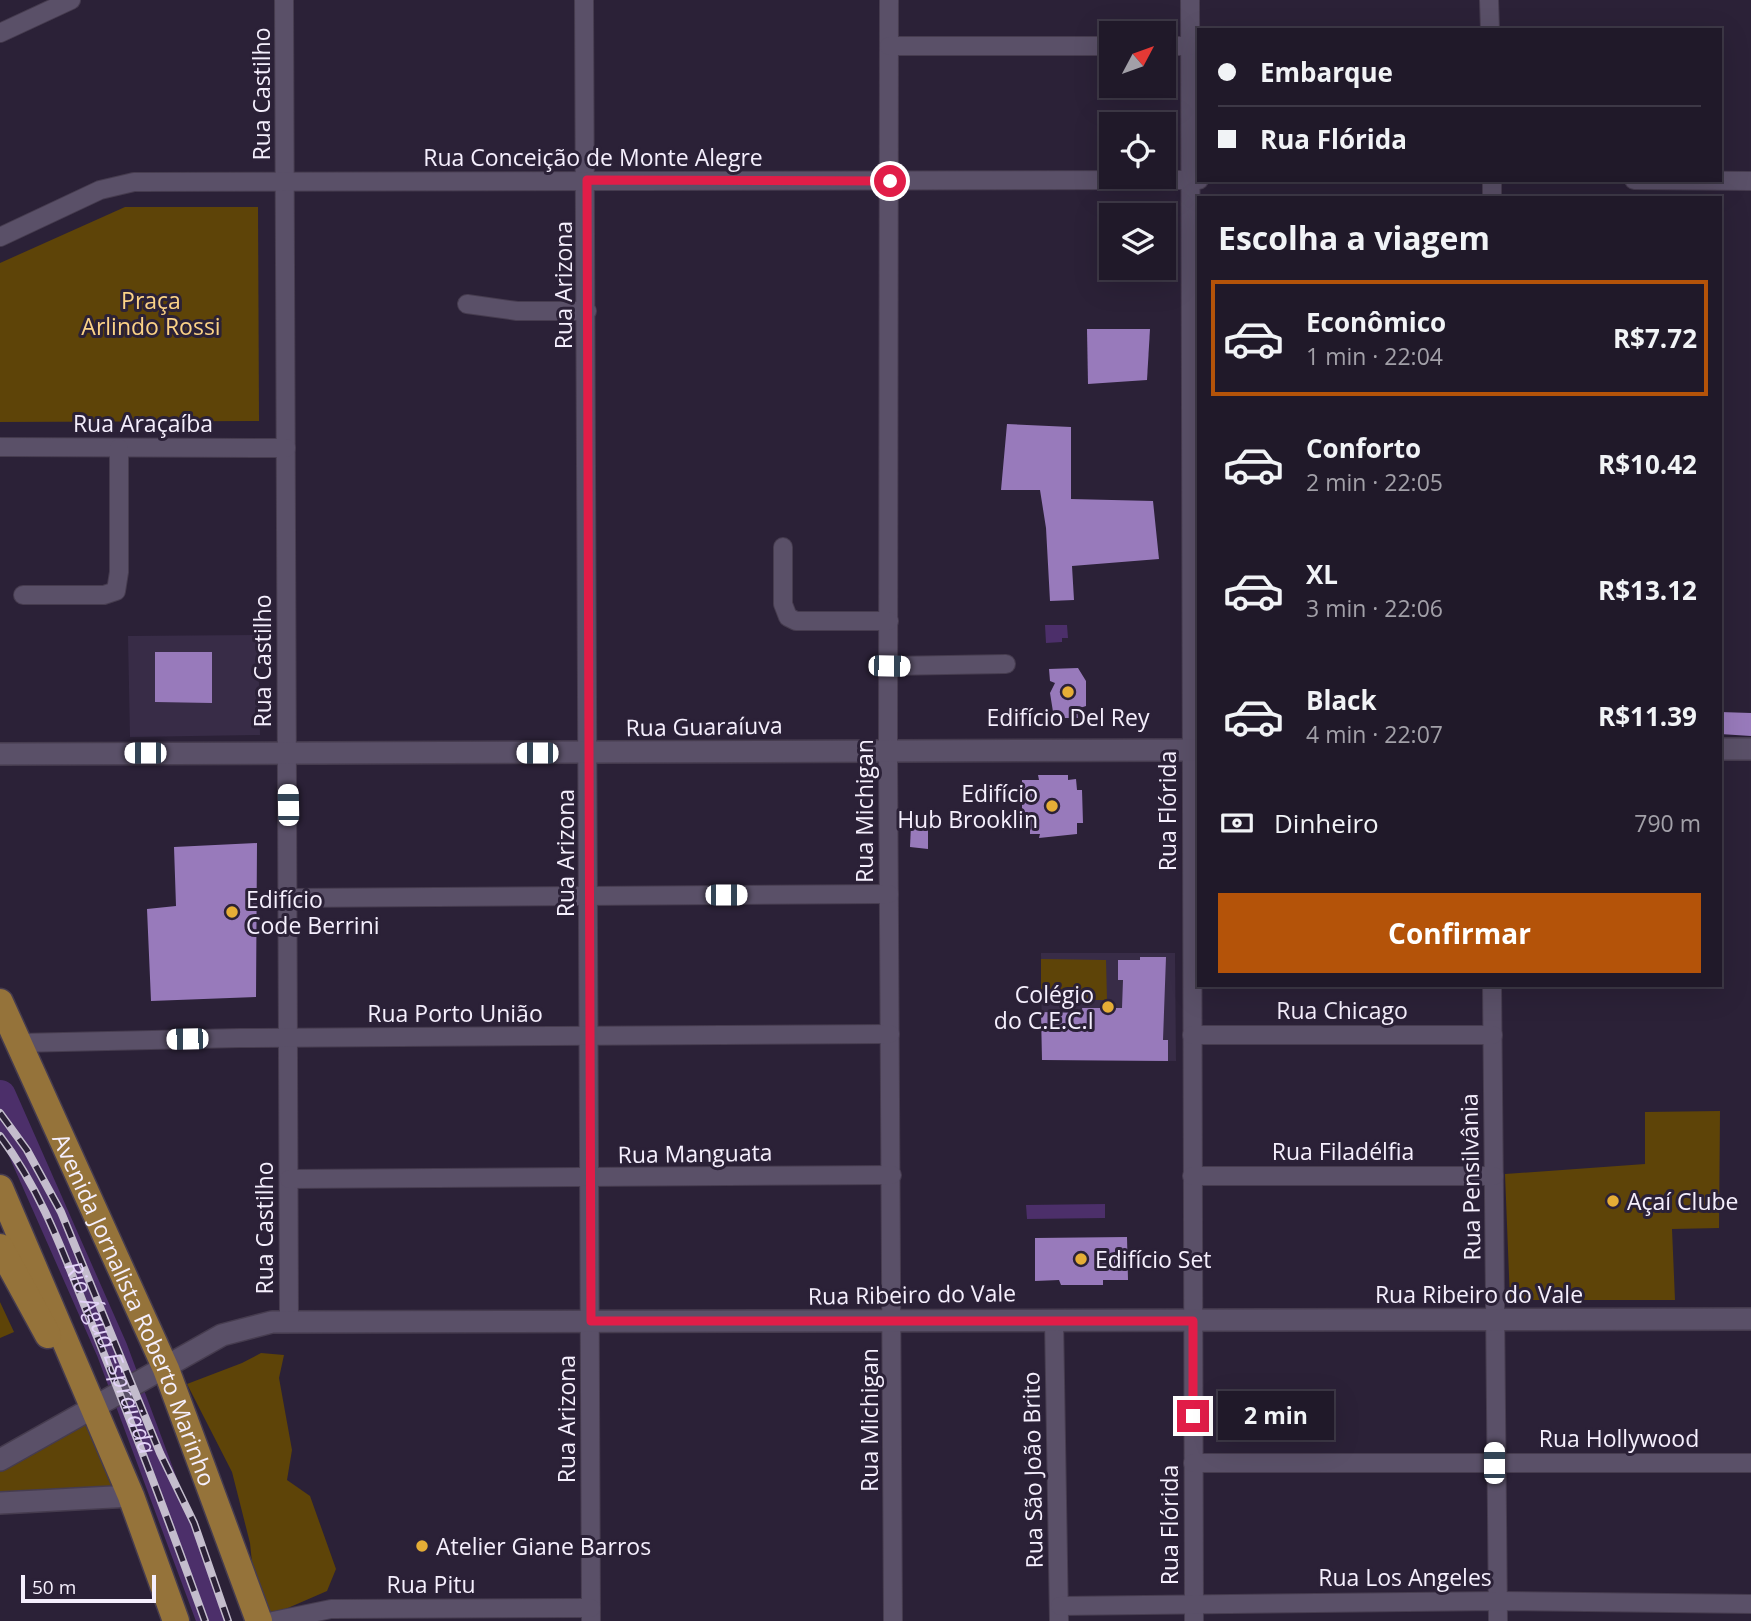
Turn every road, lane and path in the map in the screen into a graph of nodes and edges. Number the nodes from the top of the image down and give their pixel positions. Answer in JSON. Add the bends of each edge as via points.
{"nodes":[{"id":1,"x":71,"y":0,"type":"edge"},
{"id":2,"x":285,"y":0,"type":"edge"},
{"id":3,"x":584,"y":0,"type":"edge"},
{"id":4,"x":889,"y":0,"type":"edge"},
{"id":5,"x":1190,"y":0,"type":"edge"},
{"id":6,"x":1489,"y":0,"type":"edge"},
{"id":7,"x":1490,"y":28,"type":"edge"},
{"id":8,"x":0,"y":33,"type":"edge"},
{"id":9,"x":890,"y":46,"type":"junction"},
{"id":10,"x":1099,"y":46,"type":"edge"},
{"id":11,"x":1176,"y":46,"type":"edge"},
{"id":12,"x":1190,"y":46,"type":"junction"},
{"id":13,"x":587,"y":180,"type":"junction"},
{"id":14,"x":1195,"y":180,"type":"edge"},
{"id":15,"x":890,"y":181,"type":"junction"},
{"id":16,"x":1722,"y":181,"type":"edge"},
{"id":17,"x":1751,"y":181,"type":"edge"},
{"id":18,"x":286,"y":183,"type":"junction"},
{"id":19,"x":0,"y":237,"type":"edge"},
{"id":20,"x":467,"y":304,"type":"dead end"},
{"id":21,"x":587,"y":311,"type":"junction"},
{"id":22,"x":1195,"y":369,"type":"edge"},
{"id":23,"x":0,"y":447,"type":"edge"},
{"id":24,"x":118,"y":448,"type":"junction"},
{"id":25,"x":286,"y":448,"type":"junction"},
{"id":26,"x":1195,"y":498,"type":"edge"},
{"id":27,"x":783,"y":547,"type":"dead end"},
{"id":28,"x":23,"y":596,"type":"dead end"},
{"id":29,"x":889,"y":621,"type":"junction"},
{"id":30,"x":1006,"y":664,"type":"dead end"},
{"id":31,"x":889,"y":666,"type":"junction"},
{"id":32,"x":1722,"y":749,"type":"edge"},
{"id":33,"x":1751,"y":749,"type":"edge"},
{"id":34,"x":888,"y":750,"type":"junction"},
{"id":35,"x":1195,"y":750,"type":"edge"},
{"id":36,"x":287,"y":752,"type":"junction"},
{"id":37,"x":589,"y":753,"type":"junction"},
{"id":38,"x":0,"y":754,"type":"edge"},
{"id":39,"x":1195,"y":893,"type":"edge"},
{"id":40,"x":889,"y":894,"type":"junction"},
{"id":41,"x":590,"y":896,"type":"junction"},
{"id":42,"x":289,"y":898,"type":"junction"},
{"id":43,"x":1492,"y":987,"type":"edge"},
{"id":44,"x":0,"y":1002,"type":"edge"},
{"id":45,"x":890,"y":1034,"type":"junction"},
{"id":46,"x":1192,"y":1035,"type":"junction"},
{"id":47,"x":1493,"y":1035,"type":"junction"},
{"id":48,"x":591,"y":1036,"type":"junction"},
{"id":49,"x":288,"y":1038,"type":"junction"},
{"id":50,"x":19,"y":1043,"type":"junction"},
{"id":51,"x":892,"y":1175,"type":"junction"},
{"id":52,"x":1192,"y":1176,"type":"junction"},
{"id":53,"x":1494,"y":1176,"type":"junction"},
{"id":54,"x":591,"y":1178,"type":"junction"},
{"id":55,"x":289,"y":1179,"type":"junction"},
{"id":56,"x":0,"y":1188,"type":"edge"},
{"id":57,"x":0,"y":1247,"type":"edge"},
{"id":58,"x":1054,"y":1319,"type":"junction"},
{"id":59,"x":1751,"y":1319,"type":"edge"},
{"id":60,"x":1496,"y":1320,"type":"junction"},
{"id":61,"x":591,"y":1321,"type":"junction"},
{"id":62,"x":1193,"y":1321,"type":"junction"},
{"id":63,"x":289,"y":1322,"type":"junction"},
{"id":64,"x":893,"y":1322,"type":"junction"},
{"id":65,"x":157,"y":1374,"type":"junction"},
{"id":66,"x":104,"y":1402,"type":"junction"},
{"id":67,"x":0,"y":1460,"type":"edge"},
{"id":68,"x":1193,"y":1463,"type":"junction"},
{"id":69,"x":1494,"y":1463,"type":"junction"},
{"id":70,"x":1751,"y":1463,"type":"edge"},
{"id":71,"x":131,"y":1496,"type":"junction"},
{"id":72,"x":0,"y":1503,"type":"edge"},
{"id":73,"x":1499,"y":1601,"type":"junction"},
{"id":74,"x":1194,"y":1602,"type":"junction"},
{"id":75,"x":1751,"y":1604,"type":"edge"},
{"id":76,"x":1060,"y":1613,"type":"edge"},
{"id":77,"x":591,"y":1614,"type":"edge"},
{"id":78,"x":176,"y":1621,"type":"edge"},
{"id":79,"x":258,"y":1621,"type":"edge"},
{"id":80,"x":273,"y":1621,"type":"edge"},
{"id":81,"x":893,"y":1621,"type":"edge"},
{"id":82,"x":1194,"y":1621,"type":"edge"},
{"id":83,"x":1498,"y":1621,"type":"edge"}],
"edges":[{"from":1,"to":8,"type":"street"},
{"from":2,"to":18,"type":"street","name":"Rua Castilho"},
{"from":3,"to":13,"type":"street","name":"Rua Arizona"},
{"from":4,"to":9,"type":"street","name":"Rua Michigan"},
{"from":5,"to":12,"type":"street","name":"Rua Flórida"},
{"from":6,"to":7,"type":"street"},
{"from":9,"to":10,"type":"street"},
{"from":9,"to":15,"type":"street","name":"Rua Michigan"},
{"from":11,"to":12,"type":"street"},
{"from":12,"to":14,"type":"street","name":"Rua Flórida"},
{"from":13,"to":15,"type":"street","name":"Rua Conceição de Monte Alegre"},
{"from":13,"to":18,"type":"street","name":"Rua Conceição de Monte Alegre"},
{"from":13,"to":21,"type":"street","name":"Rua Arizona"},
{"from":14,"to":15,"type":"street","name":"Rua Conceição de Monte Alegre"},
{"from":14,"to":22,"type":"street","name":"Rua Flórida"},
{"from":15,"to":29,"type":"street","name":"Rua Michigan"},
{"from":16,"to":17,"type":"street"},
{"from":18,"to":19,"type":"street","name":"Rua Conceição de Monte Alegre","via":[[120,184]]},
{"from":18,"to":25,"type":"street","name":"Rua Castilho"},
{"from":20,"to":21,"type":"street","via":[[517,311]]},
{"from":21,"to":37,"type":"street","name":"Rua Arizona"},
{"from":22,"to":26,"type":"street","name":"Rua Flórida"},
{"from":23,"to":24,"type":"street","name":"Rua Araçaíba"},
{"from":24,"to":25,"type":"street","name":"Rua Araçaíba"},
{"from":24,"to":28,"type":"street","via":[[116,591]]},
{"from":25,"to":36,"type":"street","name":"Rua Castilho"},
{"from":26,"to":35,"type":"street","name":"Rua Flórida"},
{"from":27,"to":29,"type":"street","via":[[783,604],[788,617],[796,621]]},
{"from":29,"to":31,"type":"street","name":"Rua Michigan"},
{"from":30,"to":31,"type":"street"},
{"from":31,"to":34,"type":"street","name":"Rua Michigan"},
{"from":32,"to":33,"type":"street"},
{"from":34,"to":35,"type":"street","name":"Rua Guaraíuva"},
{"from":34,"to":37,"type":"street","name":"Rua Guaraíuva"},
{"from":34,"to":40,"type":"street","name":"Rua Michigan"},
{"from":35,"to":39,"type":"street","name":"Rua Flórida"},
{"from":36,"to":37,"type":"street","name":"Rua Guaraíuva"},
{"from":36,"to":38,"type":"street","name":"Rua Guaraíuva"},
{"from":36,"to":42,"type":"street","name":"Rua Castilho"},
{"from":37,"to":41,"type":"street","name":"Rua Arizona"},
{"from":39,"to":46,"type":"street","name":"Rua Flórida"},
{"from":40,"to":41,"type":"street"},
{"from":40,"to":45,"type":"street","name":"Rua Michigan"},
{"from":41,"to":42,"type":"street"},
{"from":41,"to":48,"type":"street","name":"Rua Arizona"},
{"from":42,"to":49,"type":"street","name":"Rua Castilho"},
{"from":43,"to":47,"type":"street","name":"Rua Pensilvânia"},
{"from":44,"to":50,"type":"main road","name":"Avenida Jornalista Roberto Marinho"},
{"from":45,"to":48,"type":"street","name":"Rua Porto União"},
{"from":45,"to":51,"type":"street","name":"Rua Michigan"},
{"from":46,"to":47,"type":"street","name":"Rua Chicago"},
{"from":46,"to":52,"type":"street","name":"Rua Flórida"},
{"from":47,"to":53,"type":"street","name":"Rua Pensilvânia"},
{"from":48,"to":49,"type":"street","name":"Rua Porto União"},
{"from":48,"to":54,"type":"street","name":"Rua Arizona"},
{"from":49,"to":50,"type":"street","name":"Rua Porto União"},
{"from":49,"to":55,"type":"street","name":"Rua Castilho"},
{"from":50,"to":65,"type":"main road","name":"Avenida Jornalista Roberto Marinho"},
{"from":51,"to":54,"type":"street","name":"Rua Manguata"},
{"from":51,"to":64,"type":"street","name":"Rua Michigan"},
{"from":52,"to":53,"type":"street","name":"Rua Filadélfia"},
{"from":52,"to":62,"type":"street","name":"Rua Flórida"},
{"from":53,"to":60,"type":"street","name":"Rua Pensilvânia"},
{"from":54,"to":55,"type":"street","name":"Rua Manguata"},
{"from":54,"to":61,"type":"street","name":"Rua Arizona"},
{"from":55,"to":63,"type":"street","name":"Rua Castilho"},
{"from":56,"to":66,"type":"main road"},
{"from":57,"to":66,"type":"main road","via":[[60,1357]]},
{"from":58,"to":62,"type":"street","name":"Rua Ribeiro do Vale"},
{"from":58,"to":64,"type":"street","name":"Rua Ribeiro do Vale"},
{"from":58,"to":76,"type":"street","name":"Rua São João Brito"},
{"from":59,"to":60,"type":"street","name":"Rua Ribeiro do Vale"},
{"from":60,"to":62,"type":"street","name":"Rua Ribeiro do Vale"},
{"from":60,"to":69,"type":"street","name":"Rua Pensilvânia"},
{"from":61,"to":63,"type":"street","name":"Rua Ribeiro do Vale"},
{"from":61,"to":64,"type":"street","name":"Rua Ribeiro do Vale"},
{"from":61,"to":77,"type":"street","name":"Rua Arizona"},
{"from":62,"to":68,"type":"street","name":"Rua Flórida"},
{"from":63,"to":65,"type":"street","name":"Rua Ribeiro do Vale","via":[[251,1325],[222,1335]]},
{"from":64,"to":81,"type":"street","name":"Rua Michigan"},
{"from":65,"to":66,"type":"street","name":"Rua Ribeiro do Vale"},
{"from":65,"to":79,"type":"main road","name":"Avenida Jornalista Roberto Marinho"},
{"from":66,"to":67,"type":"street","name":"Rua Ribeiro do Vale"},
{"from":66,"to":71,"type":"main road"},
{"from":68,"to":69,"type":"street","name":"Rua Hollywood"},
{"from":68,"to":74,"type":"street","name":"Rua Flórida"},
{"from":69,"to":70,"type":"street","name":"Rua Hollywood"},
{"from":69,"to":73,"type":"street","name":"Rua Pensilvânia"},
{"from":71,"to":72,"type":"street"},
{"from":71,"to":78,"type":"main road"},
{"from":73,"to":74,"type":"street","name":"Rua Los Angeles"},
{"from":73,"to":75,"type":"street","name":"Rua Los Angeles"},
{"from":73,"to":83,"type":"street","name":"Rua Pensilvânia"},
{"from":74,"to":76,"type":"street","name":"Rua Los Angeles"},
{"from":74,"to":82,"type":"street","name":"Rua Flórida"},
{"from":77,"to":80,"type":"street","name":"Rua Pitu","via":[[331,1609]]}]}
